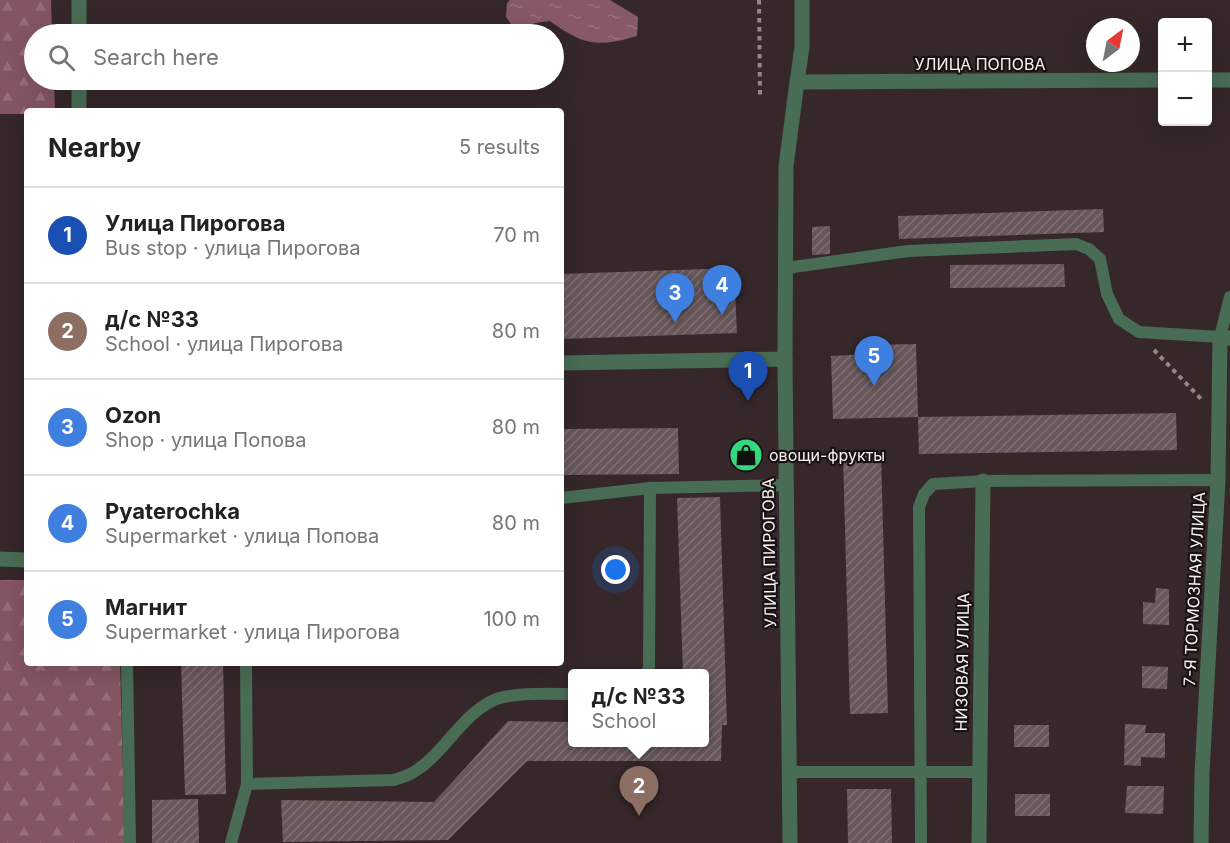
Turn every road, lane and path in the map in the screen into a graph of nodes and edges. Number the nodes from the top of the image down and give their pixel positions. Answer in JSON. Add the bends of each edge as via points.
{"nodes":[{"id":1,"x":79,"y":0,"type":"edge"},
{"id":2,"x":759,"y":0,"type":"edge"},
{"id":3,"x":802,"y":0,"type":"edge"},
{"id":4,"x":79,"y":24,"type":"edge"},
{"id":5,"x":1158,"y":80,"type":"edge"},
{"id":6,"x":1212,"y":80,"type":"edge"},
{"id":7,"x":1230,"y":80,"type":"edge"},
{"id":8,"x":797,"y":82,"type":"junction"},
{"id":9,"x":79,"y":90,"type":"edge"},
{"id":10,"x":760,"y":95,"type":"dead end"},
{"id":11,"x":79,"y":108,"type":"edge"},
{"id":12,"x":786,"y":267,"type":"junction"},
{"id":13,"x":1230,"y":297,"type":"edge"},
{"id":14,"x":1139,"y":332,"type":"junction"},
{"id":15,"x":1225,"y":338,"type":"edge"},
{"id":16,"x":785,"y":359,"type":"junction"},
{"id":17,"x":564,"y":363,"type":"edge"},
{"id":18,"x":1218,"y":416,"type":"junction"},
{"id":19,"x":1218,"y":480,"type":"junction"},
{"id":20,"x":983,"y":481,"type":"junction"},
{"id":21,"x":786,"y":485,"type":"junction"},
{"id":22,"x":650,"y":488,"type":"junction"},
{"id":23,"x":564,"y":498,"type":"edge"},
{"id":24,"x":0,"y":559,"type":"edge"},
{"id":25,"x":24,"y":560,"type":"edge"},
{"id":26,"x":127,"y":666,"type":"edge"},
{"id":27,"x":246,"y":666,"type":"edge"},
{"id":28,"x":649,"y":669,"type":"edge"},
{"id":29,"x":568,"y":694,"type":"edge"},
{"id":30,"x":790,"y":772,"type":"junction"},
{"id":31,"x":921,"y":772,"type":"junction"},
{"id":32,"x":978,"y":772,"type":"junction"},
{"id":33,"x":247,"y":784,"type":"junction"},
{"id":34,"x":130,"y":843,"type":"edge"},
{"id":35,"x":231,"y":843,"type":"edge"},
{"id":36,"x":790,"y":843,"type":"edge"},
{"id":37,"x":921,"y":843,"type":"edge"},
{"id":38,"x":979,"y":843,"type":"edge"},
{"id":39,"x":1201,"y":843,"type":"edge"}],
"edges":[{"from":1,"to":4,"type":"street"},
{"from":2,"to":10,"type":"path"},
{"from":3,"to":8,"type":"street","name":"УЛИЦА ПИРОГОВА"},
{"from":5,"to":8,"type":"street","name":"УЛИЦА ПОПОВА"},
{"from":6,"to":7,"type":"street"},
{"from":8,"to":12,"type":"street","name":"УЛИЦА ПИРОГОВА","via":[[786,166]]},
{"from":9,"to":11,"type":"street"},
{"from":12,"to":14,"type":"lane","via":[[908,251],[1076,244],[1100,259],[1107,294],[1119,319]]},
{"from":12,"to":16,"type":"street","name":"УЛИЦА ПИРОГОВА"},
{"from":13,"to":15,"type":"lane"},
{"from":14,"to":15,"type":"lane"},
{"from":14,"to":18,"type":"path"},
{"from":15,"to":18,"type":"street","name":"7-Я ТОРМОЗНАЯ УЛИЦА"},
{"from":16,"to":17,"type":"street"},
{"from":16,"to":21,"type":"street","name":"УЛИЦА ПИРОГОВА"},
{"from":18,"to":19,"type":"street","name":"7-Я ТОРМОЗНАЯ УЛИЦА"},
{"from":19,"to":20,"type":"lane"},
{"from":19,"to":39,"type":"street","name":"7-Я ТОРМОЗНАЯ УЛИЦА"},
{"from":20,"to":31,"type":"lane","via":[[933,484],[919,507]]},
{"from":20,"to":32,"type":"street","name":"НИЗОВАЯ УЛИЦА"},
{"from":21,"to":22,"type":"lane"},
{"from":21,"to":30,"type":"street","name":"УЛИЦА ПИРОГОВА"},
{"from":22,"to":23,"type":"lane"},
{"from":22,"to":28,"type":"lane"},
{"from":24,"to":25,"type":"street"},
{"from":26,"to":34,"type":"lane"},
{"from":27,"to":33,"type":"lane"},
{"from":29,"to":33,"type":"lane","via":[[495,699],[475,712],[414,772],[393,780]]},
{"from":30,"to":31,"type":"lane"},
{"from":30,"to":36,"type":"street","name":"УЛИЦА ПИРОГОВА"},
{"from":31,"to":32,"type":"lane"},
{"from":31,"to":37,"type":"lane"},
{"from":32,"to":38,"type":"street","name":"НИЗОВАЯ УЛИЦА"},
{"from":33,"to":35,"type":"lane"}]}
